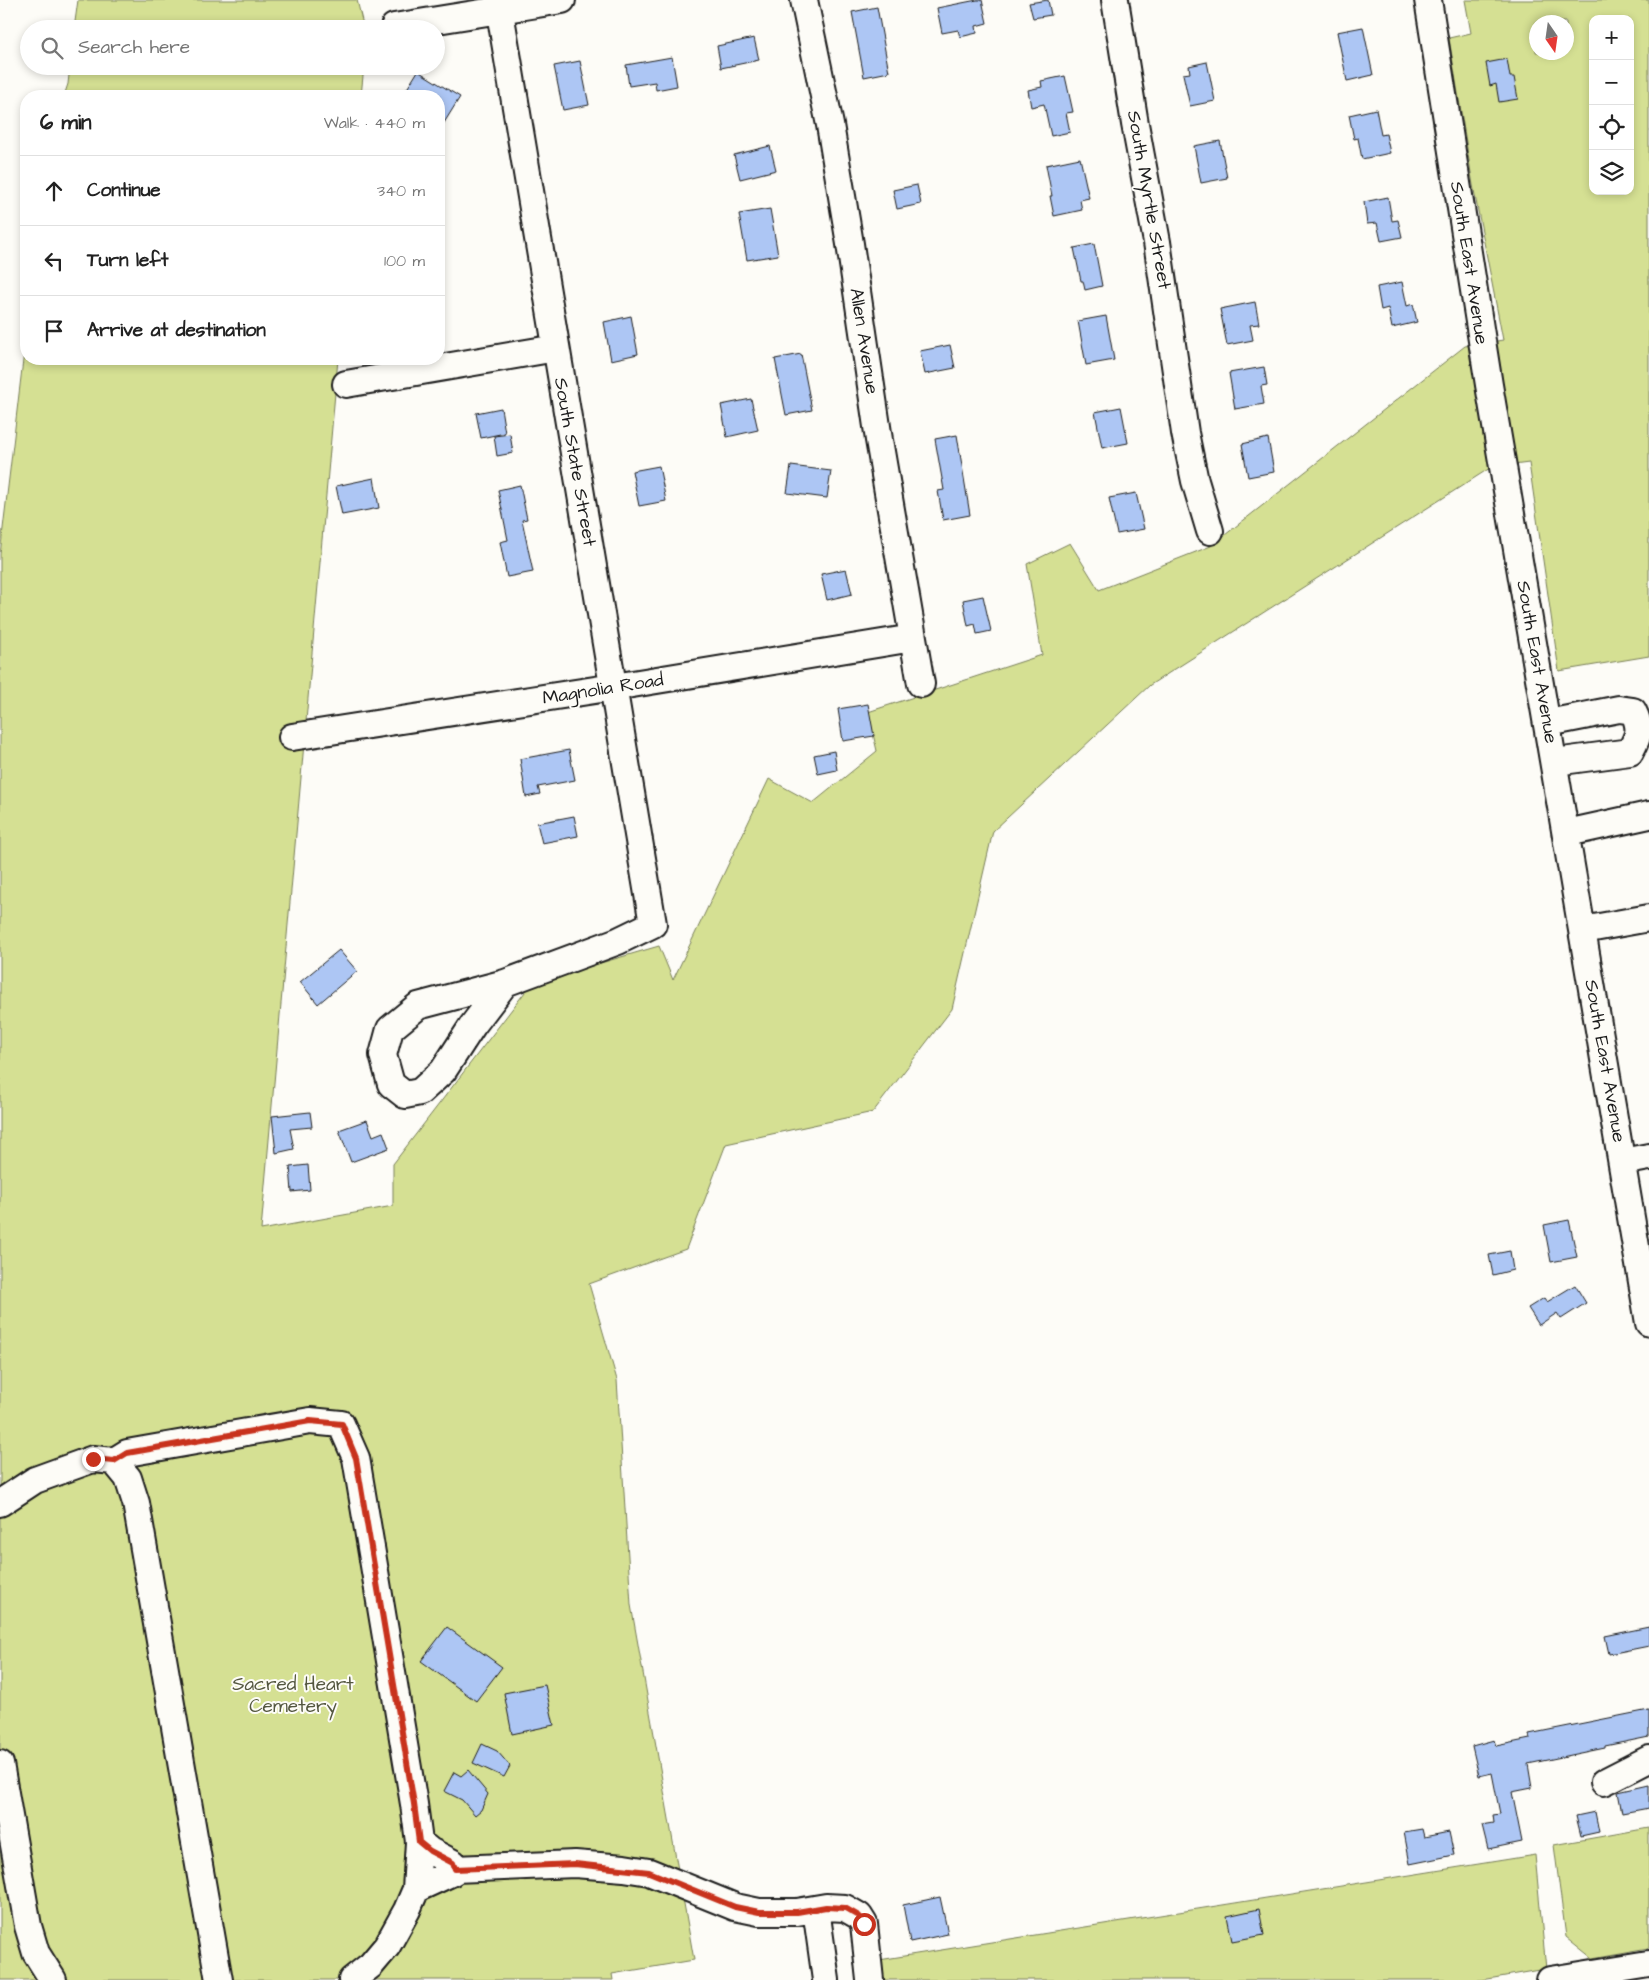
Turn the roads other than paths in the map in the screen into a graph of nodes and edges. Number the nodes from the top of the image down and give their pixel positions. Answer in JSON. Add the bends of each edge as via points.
{"nodes":[{"id":1,"x":562,"y":0,"type":"edge"},
{"id":2,"x":804,"y":0,"type":"edge"},
{"id":3,"x":1116,"y":0,"type":"edge"},
{"id":4,"x":1428,"y":0,"type":"edge"},
{"id":5,"x":498,"y":5,"type":"edge"},
{"id":6,"x":430,"y":20,"type":"edge"},
{"id":7,"x":556,"y":348,"type":"junction"},
{"id":8,"x":346,"y":384,"type":"dead end"},
{"id":9,"x":1210,"y":531,"type":"dead end"},
{"id":10,"x":913,"y":638,"type":"junction"},
{"id":11,"x":921,"y":684,"type":"dead end"},
{"id":12,"x":614,"y":687,"type":"junction"},
{"id":13,"x":1548,"y":722,"type":"junction"},
{"id":14,"x":292,"y":737,"type":"dead end"},
{"id":15,"x":1555,"y":762,"type":"junction"},
{"id":16,"x":1649,"y":815,"type":"edge"},
{"id":17,"x":1567,"y":833,"type":"junction"},
{"id":18,"x":1649,"y":918,"type":"edge"},
{"id":19,"x":1583,"y":930,"type":"junction"},
{"id":20,"x":505,"y":983,"type":"junction"},
{"id":21,"x":1649,"y":1157,"type":"edge"},
{"id":22,"x":1622,"y":1162,"type":"junction"},
{"id":23,"x":1649,"y":1323,"type":"edge"},
{"id":24,"x":114,"y":1461,"type":"junction"},
{"id":25,"x":0,"y":1502,"type":"edge"},
{"id":26,"x":1649,"y":1759,"type":"edge"},
{"id":27,"x":0,"y":1764,"type":"edge"},
{"id":28,"x":1604,"y":1782,"type":"dead end"},
{"id":29,"x":419,"y":1842,"type":"junction"},
{"id":30,"x":455,"y":1869,"type":"junction"},
{"id":31,"x":416,"y":1889,"type":"junction"},
{"id":32,"x":816,"y":1909,"type":"junction"},
{"id":33,"x":1649,"y":1964,"type":"edge"},
{"id":34,"x":53,"y":1980,"type":"edge"},
{"id":35,"x":219,"y":1980,"type":"edge"},
{"id":36,"x":352,"y":1980,"type":"edge"},
{"id":37,"x":826,"y":1980,"type":"edge"},
{"id":38,"x":870,"y":1980,"type":"edge"},
{"id":39,"x":1550,"y":1980,"type":"edge"}],
"edges":[{"from":1,"to":5,"type":"street"},
{"from":2,"to":10,"type":"street","name":"Allen Avenue","via":[[849,235],[879,440]]},
{"from":3,"to":9,"type":"street","name":"South Myrtle Street","via":[[1185,433]]},
{"from":4,"to":13,"type":"street","name":"South East Avenue","via":[[1489,385]]},
{"from":5,"to":6,"type":"street"},
{"from":5,"to":7,"type":"street","name":"South State Street"},
{"from":7,"to":8,"type":"street"},
{"from":7,"to":12,"type":"street","name":"South State Street"},
{"from":10,"to":11,"type":"street","name":"Allen Avenue"},
{"from":10,"to":12,"type":"street","name":"Magnolia Road"},
{"from":12,"to":14,"type":"street","name":"Magnolia Road"},
{"from":12,"to":20,"type":"street","name":"South State Street","via":[[653,924],[618,941]]},
{"from":13,"to":15,"type":"street","name":"South East Avenue"},
{"from":13,"to":15,"type":"street","via":[[1619,709],[1633,711],[1640,723],[1630,752]]},
{"from":15,"to":17,"type":"street","name":"South East Avenue"},
{"from":16,"to":17,"type":"street"},
{"from":17,"to":19,"type":"street","name":"South East Avenue"},
{"from":18,"to":19,"type":"street"},
{"from":19,"to":22,"type":"street","name":"South East Avenue"},
{"from":20,"to":20,"type":"street","via":[[418,1006],[390,1029],[383,1054],[392,1084],[405,1095],[420,1092],[443,1071]]},
{"from":21,"to":22,"type":"street"},
{"from":22,"to":23,"type":"street","name":"South East Avenue"},
{"from":24,"to":25,"type":"street","via":[[93,1459],[35,1480]]},
{"from":24,"to":29,"type":"street","via":[[127,1453],[310,1421],[342,1424],[356,1458]]},
{"from":24,"to":35,"type":"street","via":[[128,1478],[136,1503]]},
{"from":26,"to":28,"type":"street"},
{"from":27,"to":34,"type":"street","via":[[28,1926],[36,1953]]},
{"from":29,"to":30,"type":"street","via":[[453,1863]]},
{"from":29,"to":31,"type":"street"},
{"from":30,"to":31,"type":"street"},
{"from":30,"to":32,"type":"street","via":[[575,1864],[624,1868],[649,1872],[735,1907],[797,1912]]},
{"from":31,"to":36,"type":"street","via":[[387,1946]]},
{"from":32,"to":37,"type":"street"},
{"from":32,"to":38,"type":"street","via":[[845,1908],[859,1916],[864,1924]]},
{"from":33,"to":39,"type":"street"}]}
